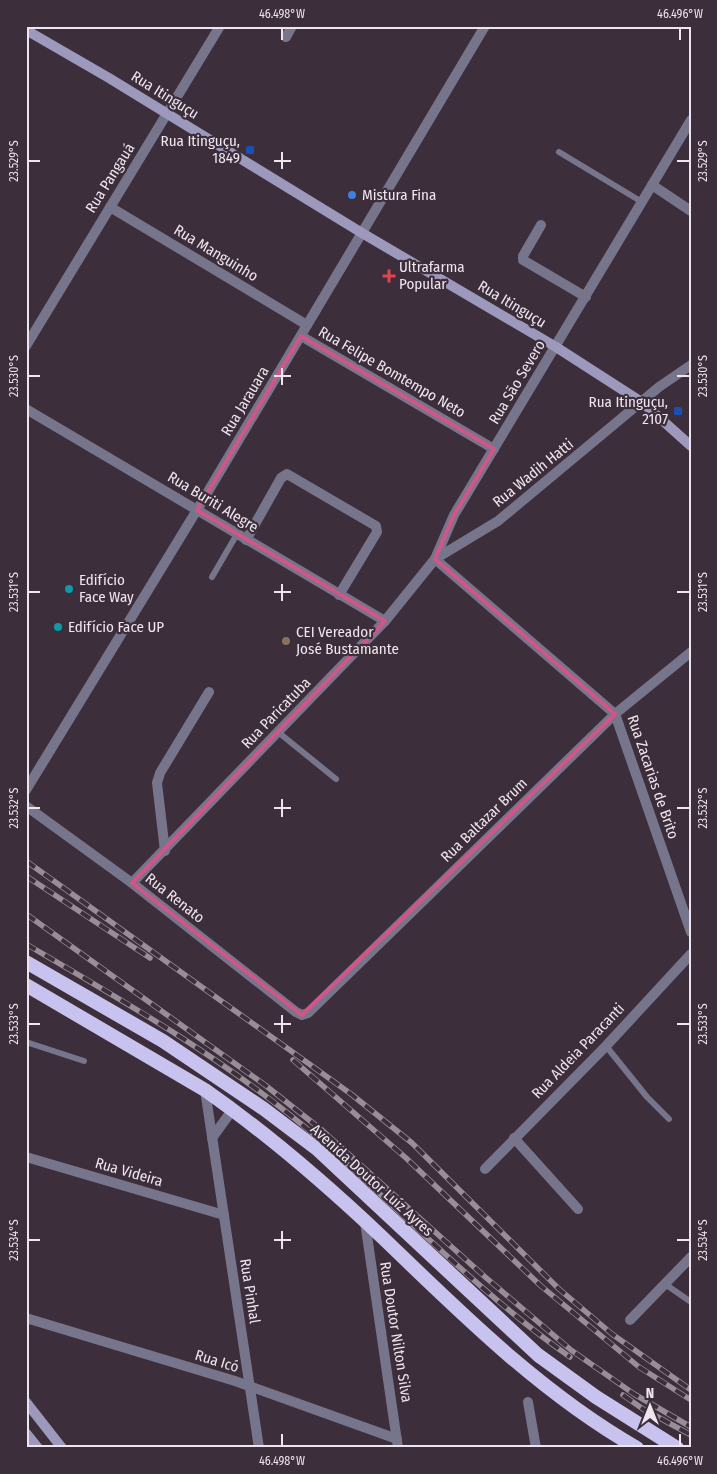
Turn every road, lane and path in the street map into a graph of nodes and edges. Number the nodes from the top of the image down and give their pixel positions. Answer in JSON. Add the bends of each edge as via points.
{"nodes":[{"id":1,"x":220,"y":26,"type":"edge"},
{"id":2,"x":292,"y":26,"type":"edge"},
{"id":3,"x":485,"y":26,"type":"edge"},
{"id":4,"x":26,"y":30,"type":"edge"},
{"id":5,"x":286,"y":37,"type":"dead end"},
{"id":6,"x":167,"y":114,"type":"junction"},
{"id":7,"x":691,"y":120,"type":"edge"},
{"id":8,"x":559,"y":152,"type":"dead end"},
{"id":9,"x":652,"y":185,"type":"junction"},
{"id":10,"x":642,"y":202,"type":"junction"},
{"id":11,"x":110,"y":207,"type":"junction"},
{"id":12,"x":691,"y":211,"type":"edge"},
{"id":13,"x":541,"y":225,"type":"dead end"},
{"id":14,"x":362,"y":233,"type":"junction"},
{"id":15,"x":586,"y":297,"type":"junction"},
{"id":16,"x":307,"y":325,"type":"junction"},
{"id":17,"x":301,"y":336,"type":"junction"},
{"id":18,"x":26,"y":346,"type":"edge"},
{"id":19,"x":556,"y":347,"type":"junction"},
{"id":20,"x":691,"y":365,"type":"edge"},
{"id":21,"x":642,"y":403,"type":"junction"},
{"id":22,"x":26,"y":409,"type":"edge"},
{"id":23,"x":691,"y":446,"type":"edge"},
{"id":24,"x":494,"y":449,"type":"junction"},
{"id":25,"x":198,"y":510,"type":"junction"},
{"id":26,"x":237,"y":534,"type":"junction"},
{"id":27,"x":246,"y":540,"type":"junction"},
{"id":28,"x":434,"y":559,"type":"junction"},
{"id":29,"x":212,"y":576,"type":"dead end"},
{"id":30,"x":339,"y":595,"type":"junction"},
{"id":31,"x":385,"y":621,"type":"junction"},
{"id":32,"x":691,"y":652,"type":"edge"},
{"id":33,"x":209,"y":692,"type":"dead end"},
{"id":34,"x":615,"y":714,"type":"junction"},
{"id":35,"x":278,"y":732,"type":"junction"},
{"id":36,"x":336,"y":779,"type":"dead end"},
{"id":37,"x":26,"y":790,"type":"edge"},
{"id":38,"x":26,"y":806,"type":"edge"},
{"id":39,"x":165,"y":851,"type":"junction"},
{"id":40,"x":132,"y":883,"type":"junction"},
{"id":41,"x":691,"y":932,"type":"edge"},
{"id":42,"x":691,"y":954,"type":"edge"},
{"id":43,"x":26,"y":962,"type":"edge"},
{"id":44,"x":26,"y":986,"type":"edge"},
{"id":45,"x":302,"y":1014,"type":"joint"},
{"id":46,"x":26,"y":1042,"type":"edge"},
{"id":47,"x":606,"y":1046,"type":"junction"},
{"id":48,"x":84,"y":1061,"type":"dead end"},
{"id":49,"x":205,"y":1090,"type":"junction"},
{"id":50,"x":232,"y":1109,"type":"junction"},
{"id":51,"x":669,"y":1120,"type":"dead end"},
{"id":52,"x":212,"y":1138,"type":"junction"},
{"id":53,"x":514,"y":1138,"type":"junction"},
{"id":54,"x":26,"y":1157,"type":"edge"},
{"id":55,"x":485,"y":1169,"type":"dead end"},
{"id":56,"x":578,"y":1210,"type":"dead end"},
{"id":57,"x":224,"y":1215,"type":"junction"},
{"id":58,"x":365,"y":1222,"type":"junction"},
{"id":59,"x":691,"y":1257,"type":"edge"},
{"id":60,"x":665,"y":1284,"type":"junction"},
{"id":61,"x":691,"y":1302,"type":"edge"},
{"id":62,"x":26,"y":1318,"type":"edge"},
{"id":63,"x":630,"y":1320,"type":"dead end"},
{"id":64,"x":250,"y":1387,"type":"junction"},
{"id":65,"x":26,"y":1402,"type":"edge"},
{"id":66,"x":528,"y":1402,"type":"dead end"},
{"id":67,"x":26,"y":1433,"type":"edge"},
{"id":68,"x":398,"y":1444,"type":"edge"},
{"id":69,"x":38,"y":1448,"type":"edge"},
{"id":70,"x":62,"y":1448,"type":"edge"},
{"id":71,"x":259,"y":1448,"type":"edge"},
{"id":72,"x":536,"y":1448,"type":"edge"},
{"id":73,"x":637,"y":1448,"type":"edge"},
{"id":74,"x":677,"y":1448,"type":"edge"}],
"edges":[{"from":1,"to":6,"type":"street","name":"Rua Pangauá"},
{"from":2,"to":5,"type":"street"},
{"from":3,"to":14,"type":"street","name":"Rua Jarauara"},
{"from":4,"to":6,"type":"main road","name":"Rua Itinguçu"},
{"from":6,"to":11,"type":"street","name":"Rua Pangauá"},
{"from":6,"to":14,"type":"main road","name":"Rua Itinguçu"},
{"from":7,"to":9,"type":"street","name":"Rua São Severo"},
{"from":8,"to":10,"type":"lane"},
{"from":9,"to":10,"type":"street","name":"Rua São Severo"},
{"from":9,"to":12,"type":"street"},
{"from":10,"to":15,"type":"street","name":"Rua São Severo"},
{"from":11,"to":16,"type":"street","name":"Rua Manguinho"},
{"from":11,"to":18,"type":"street","name":"Rua Pangauá"},
{"from":13,"to":15,"type":"street","via":[[522,256],[523,260]]},
{"from":14,"to":16,"type":"street","name":"Rua Jarauara"},
{"from":14,"to":19,"type":"main road","name":"Rua Itinguçu"},
{"from":15,"to":19,"type":"street","name":"Rua São Severo"},
{"from":16,"to":17,"type":"street","name":"Rua Jarauara"},
{"from":17,"to":24,"type":"street","name":"Rua Felipe Bomtempo Neto"},
{"from":17,"to":25,"type":"street","name":"Rua Jarauara"},
{"from":19,"to":21,"type":"main road","name":"Rua Itinguçu"},
{"from":19,"to":24,"type":"street","name":"Rua São Severo"},
{"from":20,"to":21,"type":"street","name":"Rua Wadih Hatti"},
{"from":21,"to":23,"type":"main road","name":"Rua Itinguçu"},
{"from":21,"to":28,"type":"street","name":"Rua Wadih Hatti","via":[[498,521]]},
{"from":22,"to":25,"type":"street","name":"Rua Buriti Alegre"},
{"from":24,"to":28,"type":"street","name":"Rua São Severo","via":[[454,515]]},
{"from":25,"to":26,"type":"street","name":"Rua Buriti Alegre"},
{"from":25,"to":37,"type":"street","name":"Rua Jarauara"},
{"from":26,"to":27,"type":"street","name":"Rua Buriti Alegre"},
{"from":26,"to":29,"type":"lane"},
{"from":27,"to":30,"type":"street","name":"Rua Buriti Alegre"},
{"from":27,"to":30,"type":"street","via":[[281,478],[288,474],[377,529]]},
{"from":28,"to":31,"type":"street","name":"Rua Paricatuba"},
{"from":28,"to":34,"type":"street","name":"Rua Zacarias de Brito"},
{"from":30,"to":31,"type":"street","name":"Rua Buriti Alegre"},
{"from":31,"to":35,"type":"street","name":"Rua Paricatuba"},
{"from":32,"to":34,"type":"street","name":"Rua Baltazar Brum"},
{"from":33,"to":39,"type":"street","via":[[157,783]]},
{"from":34,"to":41,"type":"street","name":"Rua Zacarias de Brito"},
{"from":34,"to":45,"type":"street","name":"Rua Baltazar Brum","via":[[308,1013]]},
{"from":35,"to":36,"type":"lane"},
{"from":35,"to":39,"type":"street","name":"Rua Paricatuba"},
{"from":38,"to":40,"type":"street","name":"Rua Renato"},
{"from":39,"to":40,"type":"street","name":"Rua Paricatuba"},
{"from":40,"to":45,"type":"street","name":"Rua Renato"},
{"from":42,"to":47,"type":"street","name":"Rua Aldeia Paracanti"},
{"from":43,"to":74,"type":"highway","name":"Avenida Doutor Luíz Ayres","via":[[163,1041],[264,1109],[317,1149],[538,1355],[596,1397]]},
{"from":44,"to":49,"type":"highway"},
{"from":46,"to":48,"type":"lane"},
{"from":47,"to":51,"type":"lane"},
{"from":47,"to":53,"type":"street","name":"Rua Aldeia Paracanti"},
{"from":49,"to":50,"type":"highway"},
{"from":49,"to":52,"type":"street","name":"Rua Pinhal"},
{"from":50,"to":52,"type":"street"},
{"from":50,"to":58,"type":"highway","via":[[311,1172]]},
{"from":52,"to":57,"type":"street","name":"Rua Pinhal"},
{"from":53,"to":55,"type":"street","name":"Rua Aldeia Paracanti"},
{"from":53,"to":56,"type":"street"},
{"from":54,"to":57,"type":"street","name":"Rua Videira"},
{"from":57,"to":64,"type":"street","name":"Rua Pinhal"},
{"from":58,"to":68,"type":"street","name":"Rua Doutor Nilton Silva"},
{"from":58,"to":73,"type":"highway","via":[[468,1320],[537,1379]]},
{"from":59,"to":60,"type":"street"},
{"from":60,"to":61,"type":"lane"},
{"from":60,"to":63,"type":"street"},
{"from":62,"to":64,"type":"street","name":"Rua Icó"},
{"from":64,"to":68,"type":"street","name":"Rua Icó"},
{"from":64,"to":71,"type":"street","name":"Rua Pinhal"},
{"from":65,"to":70,"type":"main road"},
{"from":66,"to":72,"type":"street"},
{"from":67,"to":69,"type":"main road"}]}
